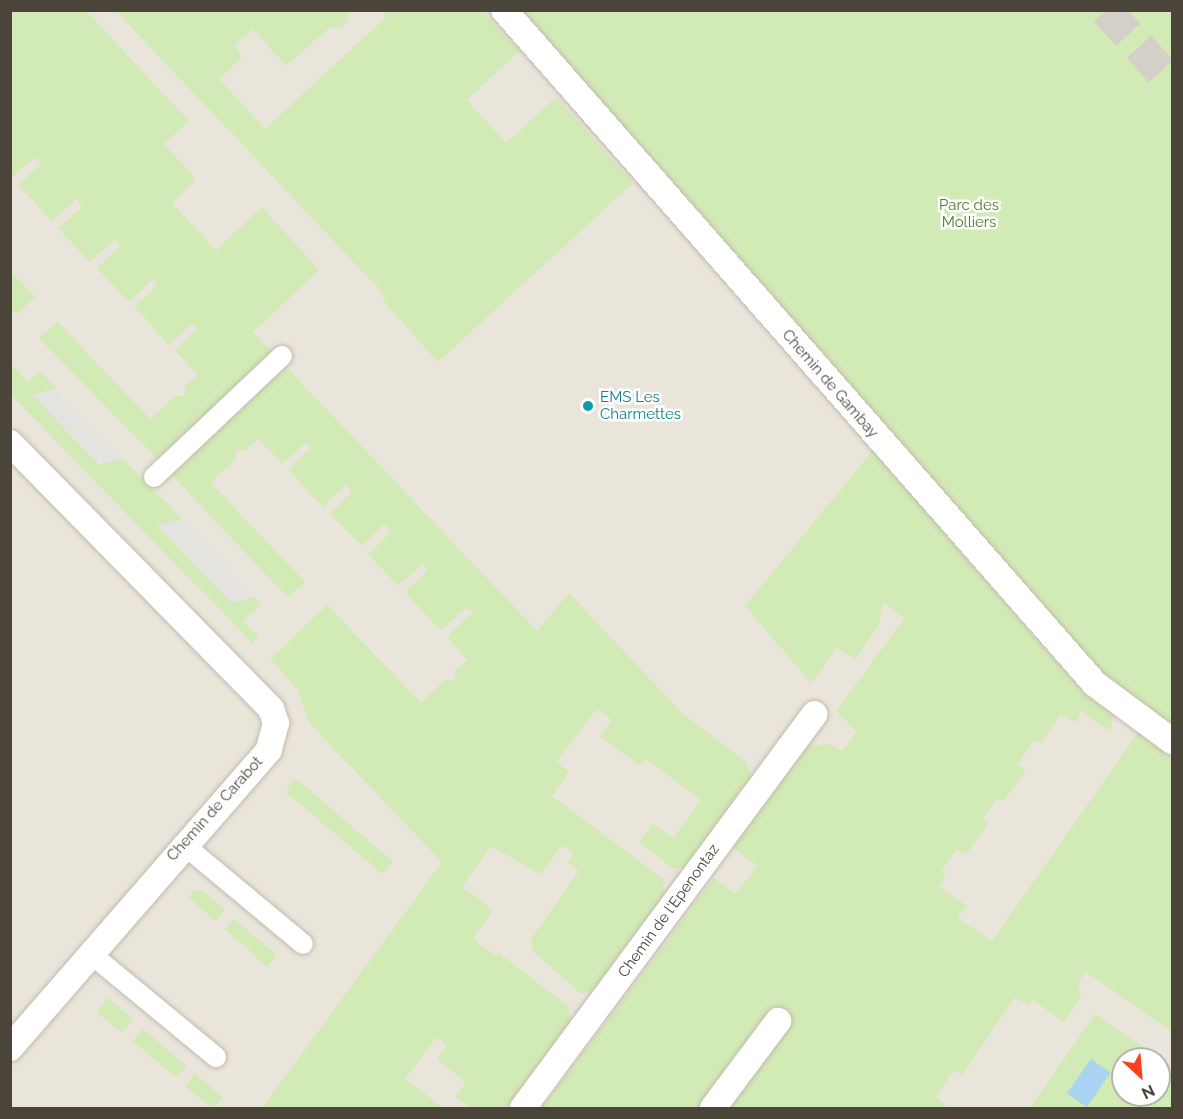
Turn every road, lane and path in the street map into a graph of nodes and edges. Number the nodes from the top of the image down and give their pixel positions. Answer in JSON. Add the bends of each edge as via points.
{"nodes":[{"id":1,"x":504,"y":10,"type":"edge"},
{"id":2,"x":282,"y":356,"type":"dead end"},
{"id":3,"x":10,"y":443,"type":"edge"},
{"id":4,"x":154,"y":477,"type":"dead end"},
{"id":5,"x":815,"y":714,"type":"dead end"},
{"id":6,"x":1173,"y":741,"type":"edge"},
{"id":7,"x":183,"y":844,"type":"junction"},
{"id":8,"x":303,"y":944,"type":"dead end"},
{"id":9,"x":91,"y":954,"type":"junction"},
{"id":10,"x":778,"y":1021,"type":"dead end"},
{"id":11,"x":10,"y":1048,"type":"edge"},
{"id":12,"x":216,"y":1057,"type":"dead end"},
{"id":13,"x":524,"y":1108,"type":"edge"},
{"id":14,"x":713,"y":1108,"type":"edge"}],
"edges":[{"from":1,"to":6,"type":"street","name":"Chemin de Gambay","via":[[1095,684]]},
{"from":2,"to":4,"type":"street"},
{"from":3,"to":7,"type":"street","name":"Chemin de Carabot","via":[[272,709],[276,723],[269,750]]},
{"from":5,"to":13,"type":"street","name":"Chemin de l'Epenontaz"},
{"from":7,"to":8,"type":"street"},
{"from":7,"to":9,"type":"street","name":"Chemin de Carabot"},
{"from":9,"to":11,"type":"street","name":"Chemin de Carabot"},
{"from":9,"to":12,"type":"street"},
{"from":10,"to":14,"type":"street"}]}
